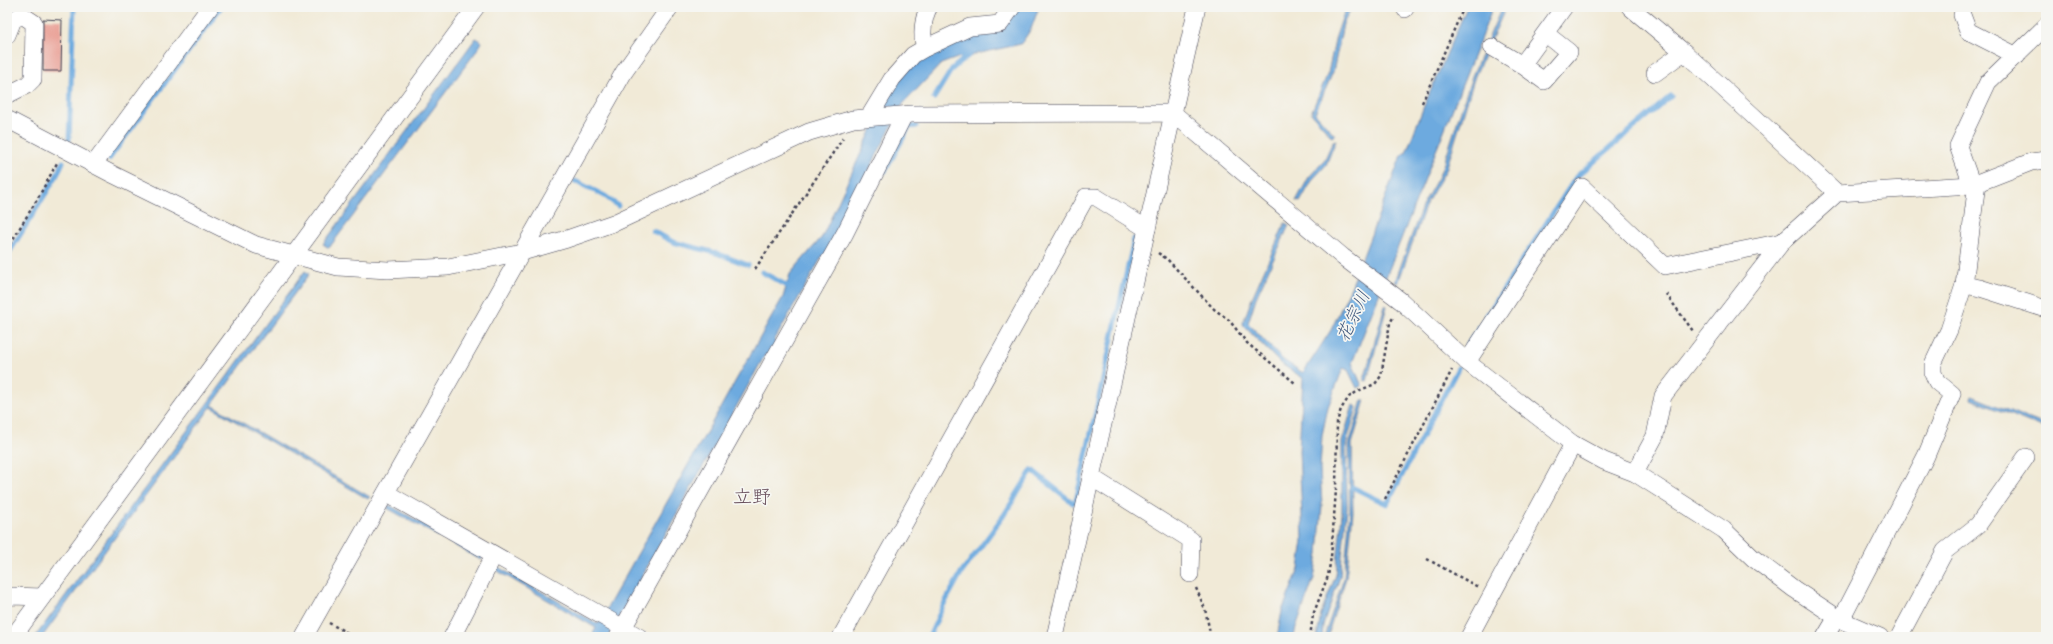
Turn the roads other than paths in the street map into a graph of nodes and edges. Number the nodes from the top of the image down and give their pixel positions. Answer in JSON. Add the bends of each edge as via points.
{"nodes":[{"id":1,"x":210,"y":7,"type":"edge"},
{"id":2,"x":476,"y":7,"type":"edge"},
{"id":3,"x":670,"y":7,"type":"edge"},
{"id":4,"x":929,"y":7,"type":"edge"},
{"id":5,"x":1012,"y":7,"type":"edge"},
{"id":6,"x":1196,"y":7,"type":"edge"},
{"id":7,"x":1564,"y":7,"type":"edge"},
{"id":8,"x":1630,"y":7,"type":"edge"},
{"id":9,"x":23,"y":11,"type":"edge"},
{"id":10,"x":1962,"y":15,"type":"dead end"},
{"id":11,"x":2046,"y":26,"type":"edge"},
{"id":12,"x":1546,"y":34,"type":"junction"},
{"id":13,"x":7,"y":35,"type":"edge"},
{"id":14,"x":1492,"y":47,"type":"dead end"},
{"id":15,"x":925,"y":48,"type":"junction"},
{"id":16,"x":1684,"y":52,"type":"junction"},
{"id":17,"x":2017,"y":56,"type":"junction"},
{"id":18,"x":1522,"y":65,"type":"junction"},
{"id":19,"x":1655,"y":73,"type":"dead end"},
{"id":20,"x":7,"y":95,"type":"edge"},
{"id":21,"x":1173,"y":113,"type":"junction"},
{"id":22,"x":904,"y":115,"type":"junction"},
{"id":23,"x":861,"y":118,"type":"junction"},
{"id":24,"x":7,"y":119,"type":"edge"},
{"id":25,"x":2046,"y":160,"type":"edge"},
{"id":26,"x":94,"y":164,"type":"junction"},
{"id":27,"x":1974,"y":184,"type":"junction"},
{"id":28,"x":1837,"y":193,"type":"junction"},
{"id":29,"x":1145,"y":237,"type":"junction"},
{"id":30,"x":1782,"y":242,"type":"junction"},
{"id":31,"x":522,"y":252,"type":"junction"},
{"id":32,"x":292,"y":256,"type":"junction"},
{"id":33,"x":1964,"y":285,"type":"junction"},
{"id":34,"x":2046,"y":309,"type":"edge"},
{"id":35,"x":1464,"y":359,"type":"junction"},
{"id":36,"x":1573,"y":444,"type":"junction"},
{"id":37,"x":2026,"y":457,"type":"dead end"},
{"id":38,"x":1635,"y":473,"type":"junction"},
{"id":39,"x":1091,"y":477,"type":"junction"},
{"id":40,"x":386,"y":493,"type":"junction"},
{"id":41,"x":494,"y":555,"type":"junction"},
{"id":42,"x":1190,"y":574,"type":"road end"},
{"id":43,"x":42,"y":597,"type":"junction"},
{"id":44,"x":7,"y":598,"type":"edge"},
{"id":45,"x":1839,"y":618,"type":"junction"},
{"id":46,"x":619,"y":630,"type":"edge"},
{"id":47,"x":13,"y":637,"type":"edge"},
{"id":48,"x":304,"y":637,"type":"edge"},
{"id":49,"x":452,"y":637,"type":"edge"},
{"id":50,"x":639,"y":637,"type":"edge"},
{"id":51,"x":841,"y":637,"type":"edge"},
{"id":52,"x":1055,"y":637,"type":"edge"},
{"id":53,"x":1469,"y":637,"type":"edge"},
{"id":54,"x":1825,"y":637,"type":"edge"},
{"id":55,"x":1880,"y":637,"type":"edge"},
{"id":56,"x":1899,"y":637,"type":"edge"}],
"edges":[{"from":1,"to":26,"type":"street"},
{"from":2,"to":32,"type":"street"},
{"from":3,"to":31,"type":"street","via":[[624,72]]},
{"from":4,"to":15,"type":"street","via":[[923,41]]},
{"from":5,"to":15,"type":"street","via":[[1000,24],[970,27]]},
{"from":6,"to":21,"type":"street"},
{"from":7,"to":12,"type":"street"},
{"from":8,"to":16,"type":"street"},
{"from":9,"to":13,"type":"street","via":[[13,20]]},
{"from":9,"to":20,"type":"street","via":[[34,23],[33,79]]},
{"from":10,"to":17,"type":"street","via":[[1968,31]]},
{"from":11,"to":17,"type":"street"},
{"from":12,"to":18,"type":"street"},
{"from":12,"to":18,"type":"street","via":[[1569,52],[1544,81]]},
{"from":14,"to":18,"type":"street"},
{"from":15,"to":23,"type":"street","via":[[913,55]]},
{"from":16,"to":19,"type":"street"},
{"from":16,"to":28,"type":"street"},
{"from":17,"to":27,"type":"street","via":[[1988,82],[1958,146]]},
{"from":21,"to":22,"type":"street"},
{"from":21,"to":29,"type":"street"},
{"from":21,"to":35,"type":"street","via":[[1343,257],[1402,302]]},
{"from":22,"to":23,"type":"street"},
{"from":22,"to":46,"type":"street","via":[[844,234]]},
{"from":23,"to":31,"type":"street","via":[[809,132],[616,222]]},
{"from":24,"to":26,"type":"street"},
{"from":25,"to":27,"type":"street","via":[[2031,162]]},
{"from":26,"to":32,"type":"street","via":[[256,245]]},
{"from":27,"to":28,"type":"street"},
{"from":27,"to":33,"type":"street"},
{"from":28,"to":30,"type":"street"},
{"from":29,"to":39,"type":"street"},
{"from":29,"to":51,"type":"street","via":[[1096,197],[1086,197]]},
{"from":30,"to":35,"type":"street","via":[[1665,266],[1582,187]]},
{"from":30,"to":38,"type":"street","via":[[1663,396],[1655,436]]},
{"from":31,"to":32,"type":"street","via":[[448,267],[388,270],[338,267]]},
{"from":31,"to":40,"type":"street"},
{"from":32,"to":43,"type":"street"},
{"from":33,"to":34,"type":"street"},
{"from":33,"to":45,"type":"street","via":[[1933,364],[1937,382],[1952,394],[1926,456]]},
{"from":35,"to":36,"type":"street"},
{"from":36,"to":38,"type":"street","via":[[1604,461]]},
{"from":36,"to":53,"type":"street"},
{"from":37,"to":56,"type":"street","via":[[1978,525],[1945,551]]},
{"from":38,"to":45,"type":"street","via":[[1724,530],[1753,558],[1794,590]]},
{"from":39,"to":42,"type":"street","via":[[1191,540]]},
{"from":39,"to":52,"type":"street"},
{"from":40,"to":41,"type":"street"},
{"from":40,"to":48,"type":"street"},
{"from":41,"to":46,"type":"street","via":[[600,615]]},
{"from":41,"to":49,"type":"street"},
{"from":43,"to":44,"type":"street"},
{"from":43,"to":47,"type":"street"},
{"from":45,"to":54,"type":"street"},
{"from":45,"to":55,"type":"street"},
{"from":46,"to":50,"type":"street"}]}
